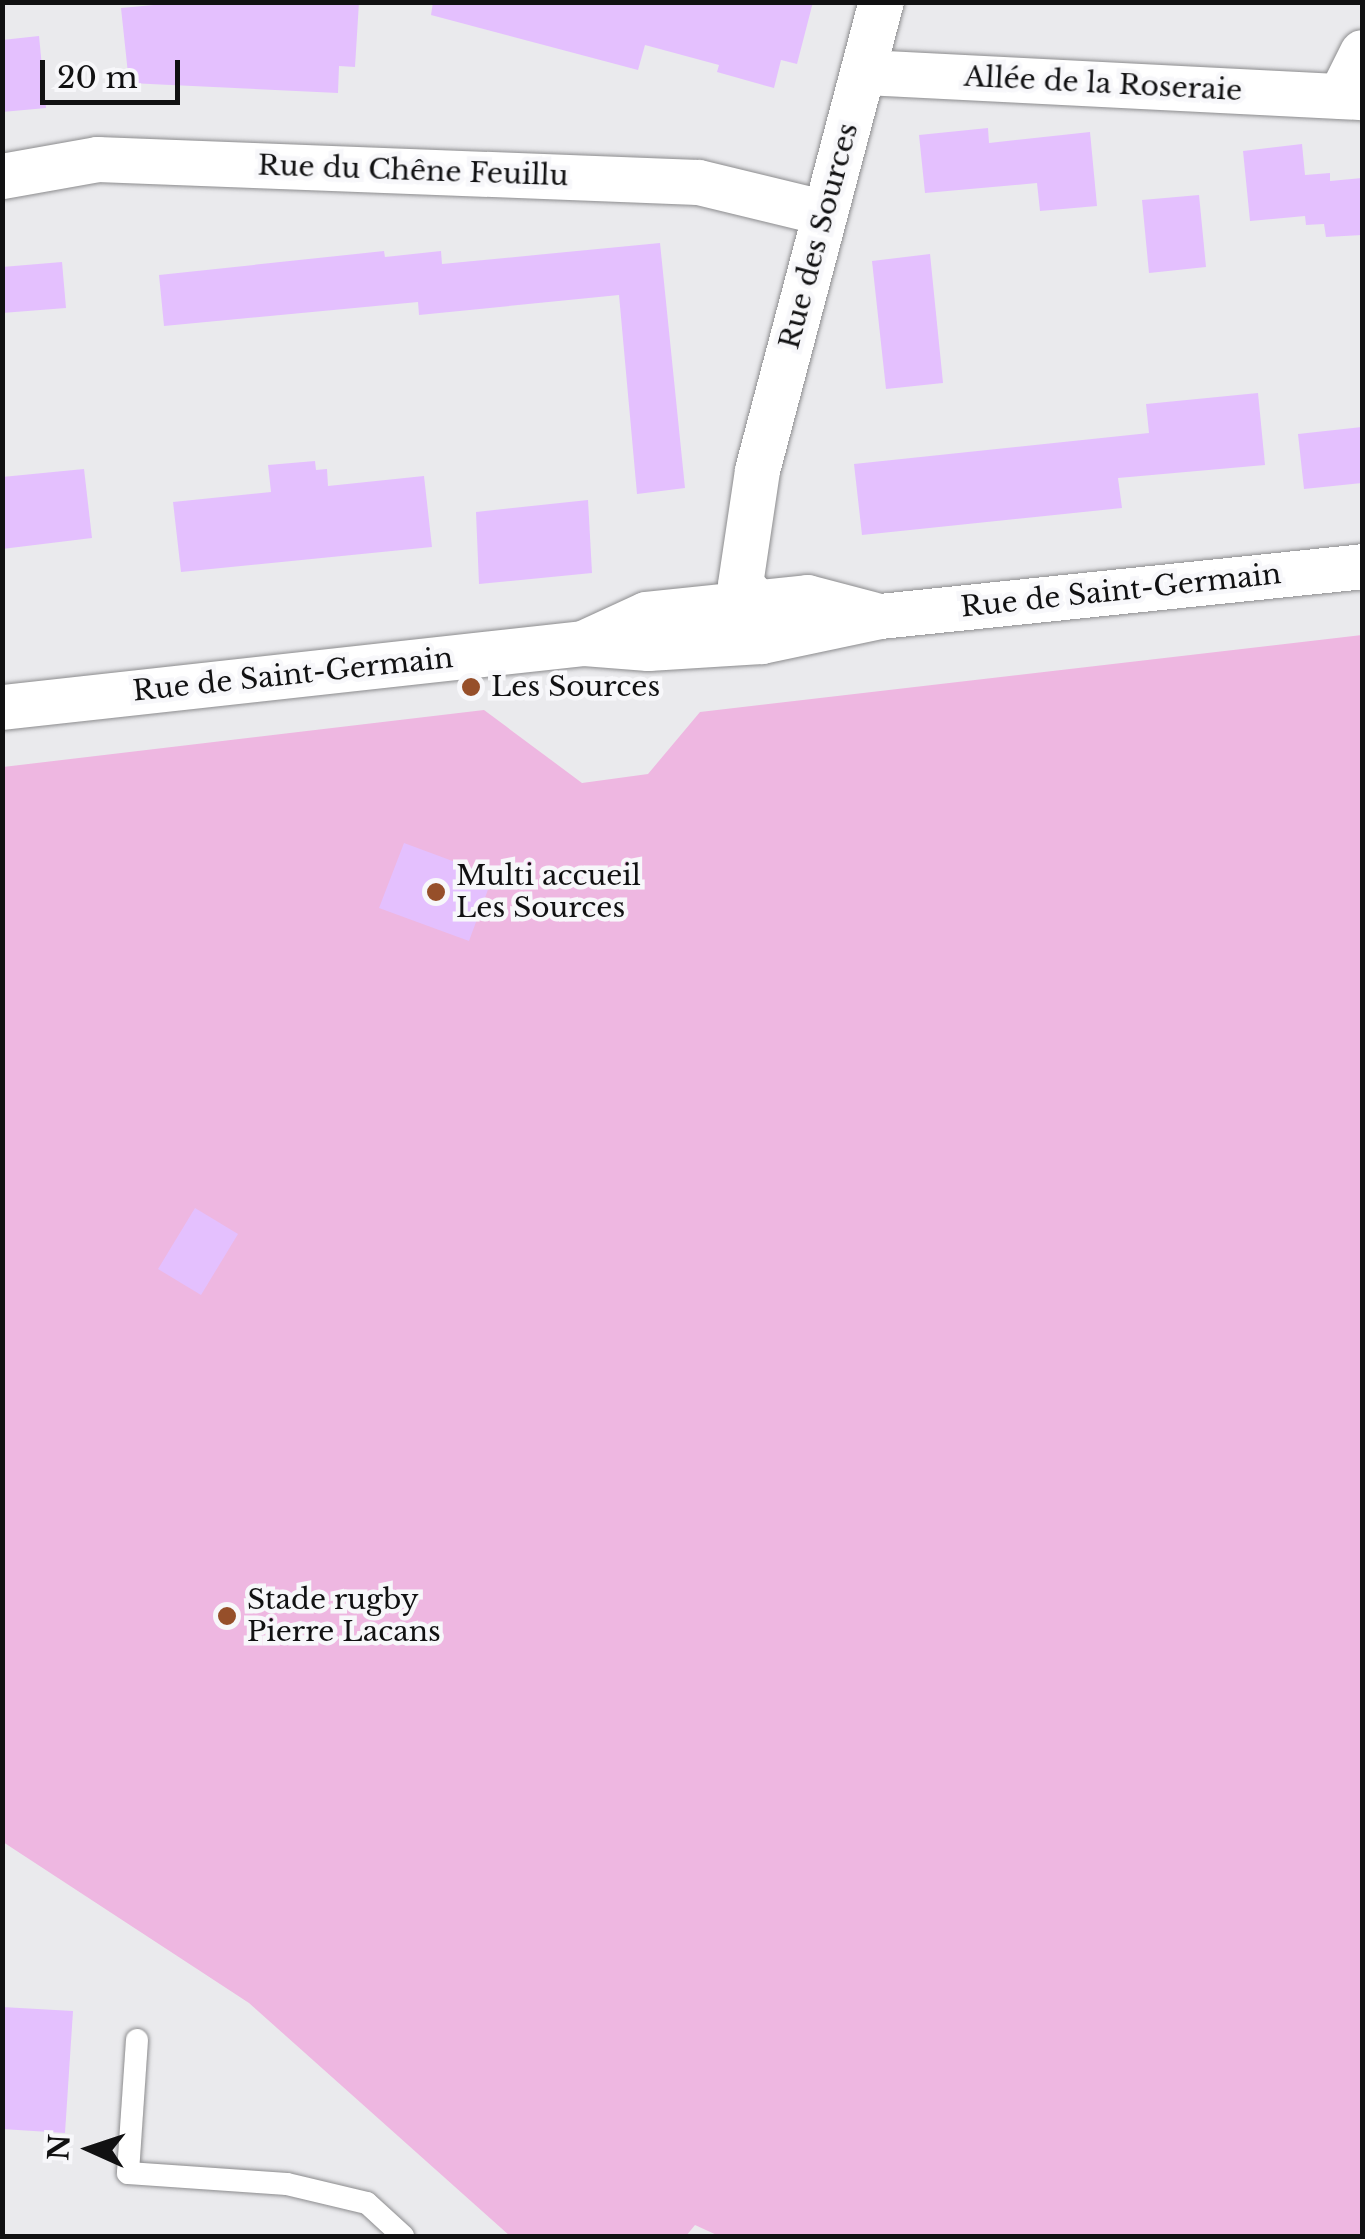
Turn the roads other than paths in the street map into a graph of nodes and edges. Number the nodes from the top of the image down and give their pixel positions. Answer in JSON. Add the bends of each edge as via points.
{"nodes":[{"id":1,"x":880,"y":2,"type":"edge"},
{"id":2,"x":1362,"y":52,"type":"edge"},
{"id":3,"x":865,"y":72,"type":"junction"},
{"id":4,"x":1351,"y":96,"type":"edge"},
{"id":5,"x":2,"y":176,"type":"edge"},
{"id":6,"x":822,"y":212,"type":"junction"},
{"id":7,"x":1362,"y":566,"type":"edge"},
{"id":8,"x":760,"y":622,"type":"junction"},
{"id":9,"x":2,"y":707,"type":"edge"},
{"id":10,"x":138,"y":2040,"type":"dead end"},
{"id":11,"x":403,"y":2236,"type":"edge"}],
"edges":[{"from":1,"to":3,"type":"street","name":"Rue des Sources"},
{"from":2,"to":4,"type":"street","name":"Allée de la Roseraie"},
{"from":3,"to":4,"type":"street","name":"Allée de la Roseraie"},
{"from":3,"to":6,"type":"street","name":"Rue des Sources"},
{"from":5,"to":6,"type":"street","name":"Rue du Chêne Feuillu","via":[[97,159],[698,182]]},
{"from":6,"to":8,"type":"street","name":"Rue des Sources","via":[[757,470],[740,584]]},
{"from":7,"to":8,"type":"street","name":"Rue de Saint-Germain","via":[[880,616],[808,597]]},
{"from":8,"to":9,"type":"street","name":"Rue de Saint-Germain","via":[[648,648],[584,643]]},
{"from":10,"to":11,"type":"lane","via":[[128,2173],[287,2184],[367,2203]]}]}
